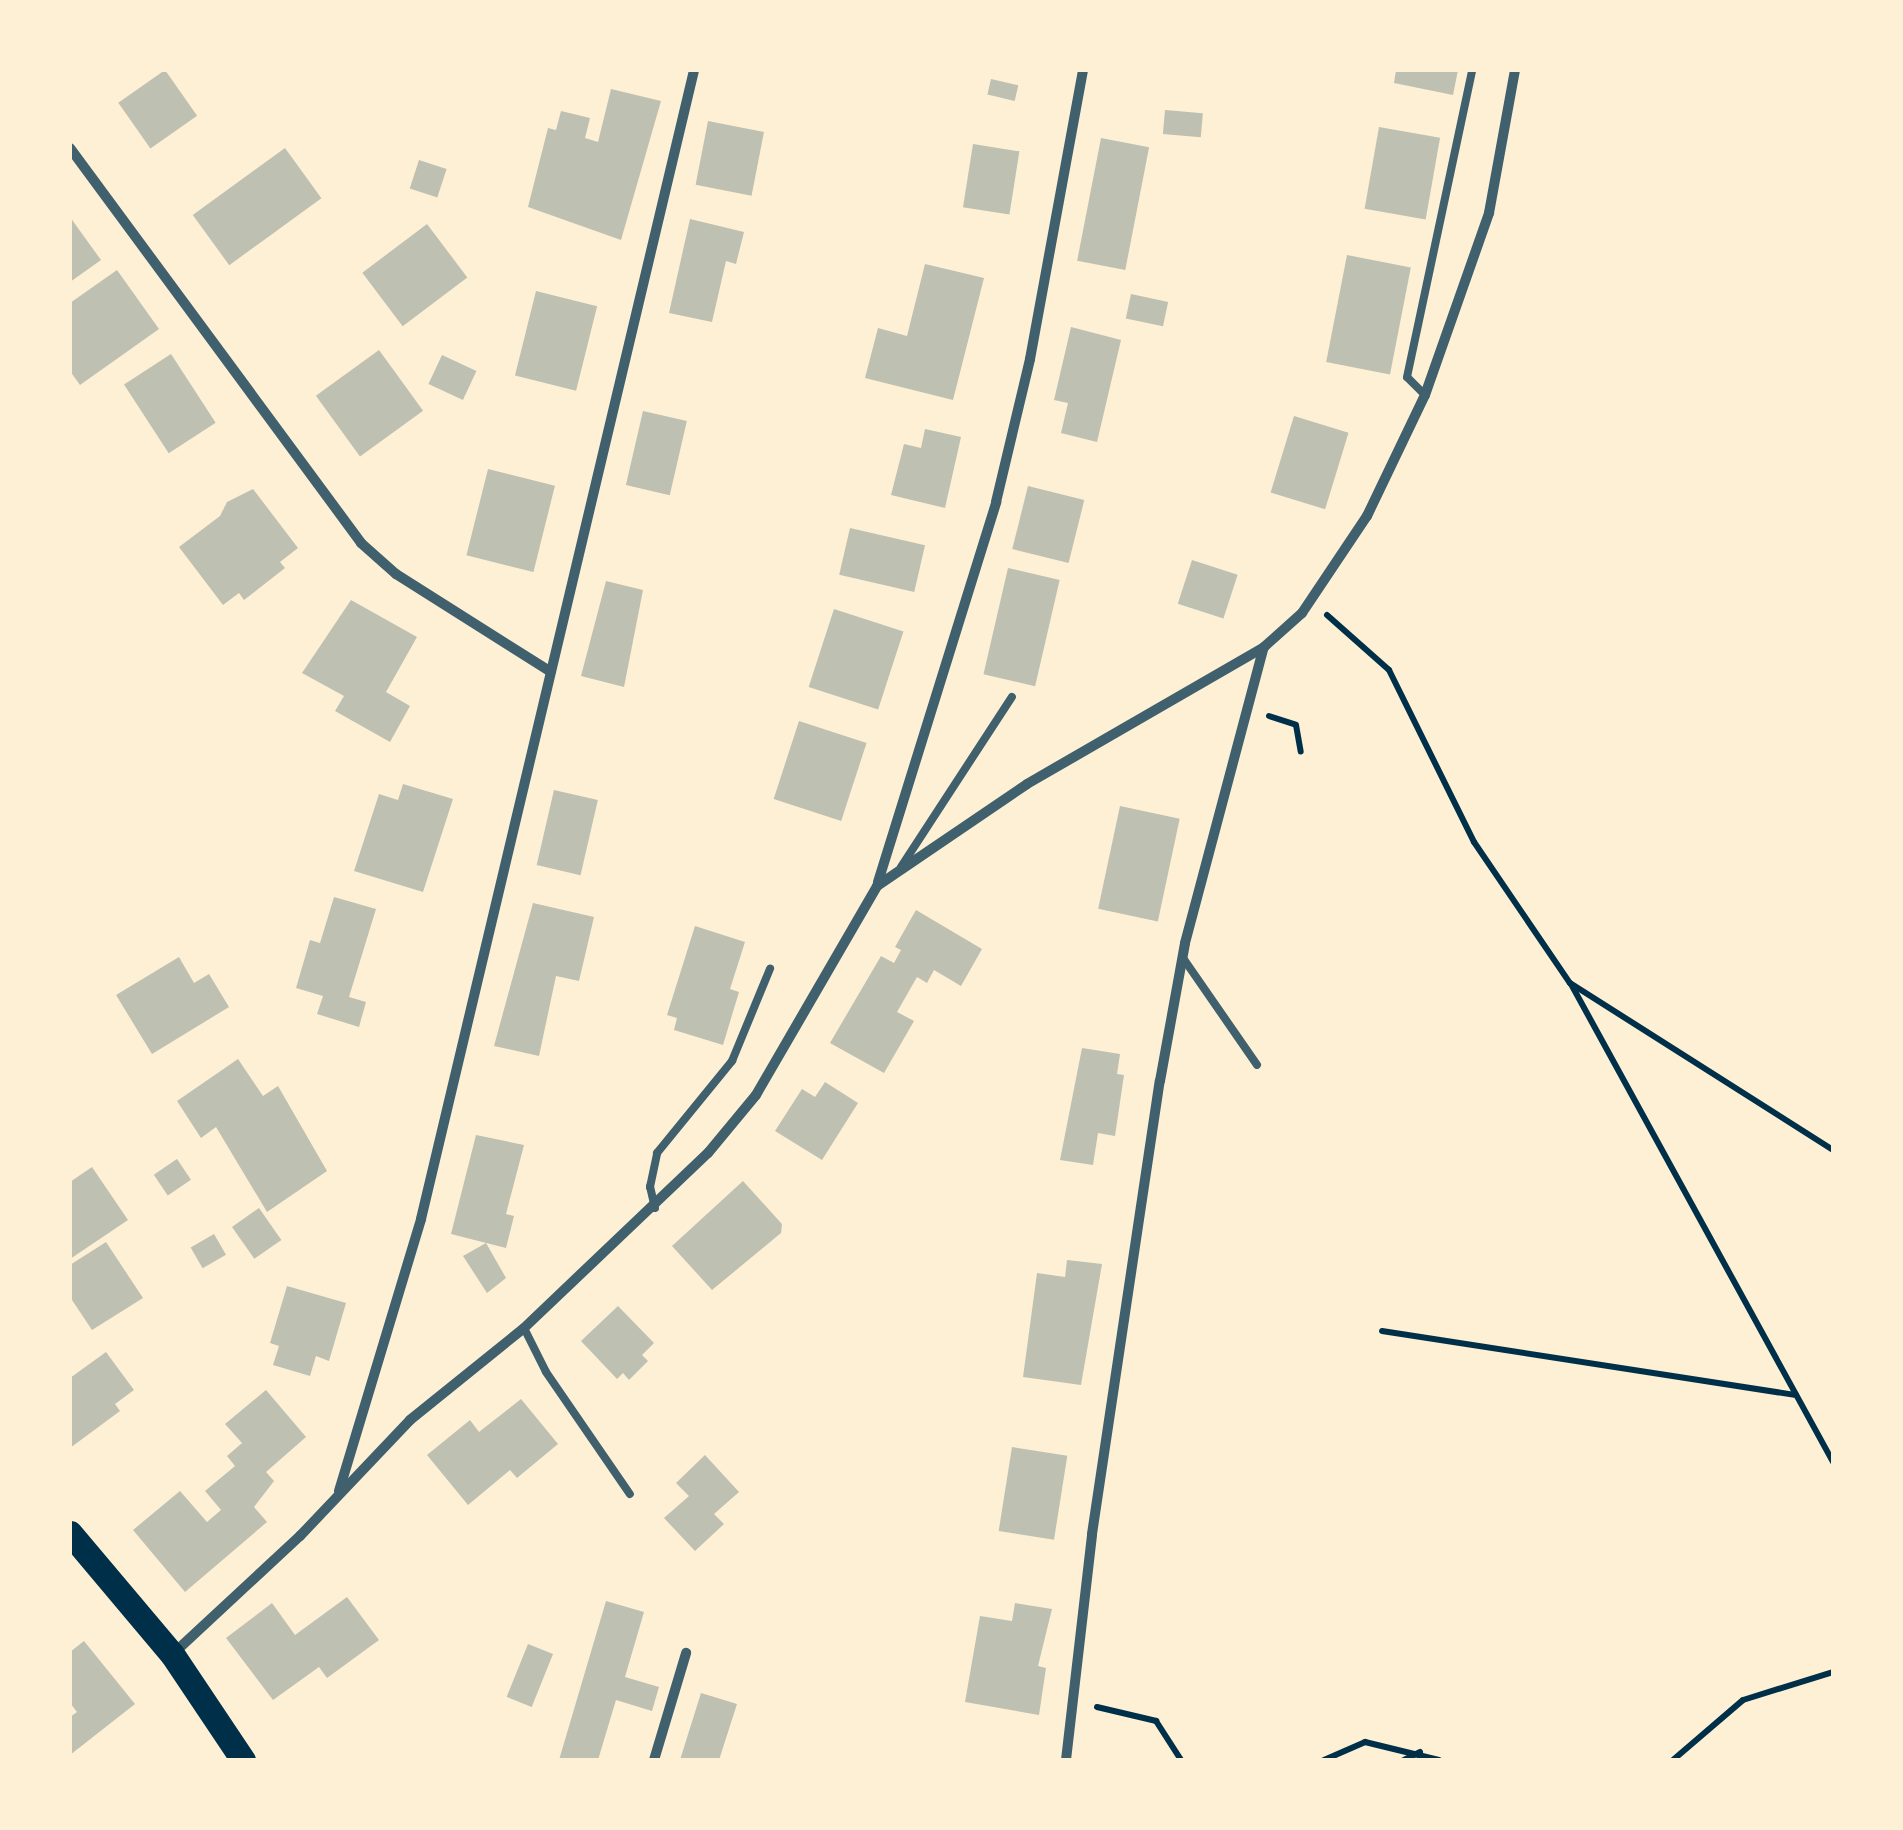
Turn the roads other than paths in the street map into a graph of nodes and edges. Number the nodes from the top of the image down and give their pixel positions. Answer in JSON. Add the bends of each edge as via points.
{"nodes":[{"id":1,"x":694,"y":70,"type":"edge"},
{"id":2,"x":1083,"y":70,"type":"edge"},
{"id":3,"x":1472,"y":70,"type":"edge"},
{"id":4,"x":1515,"y":70,"type":"edge"},
{"id":5,"x":70,"y":148,"type":"edge"},
{"id":6,"x":1424,"y":395,"type":"junction"},
{"id":7,"x":1264,"y":647,"type":"junction"},
{"id":8,"x":551,"y":672,"type":"junction"},
{"id":9,"x":1012,"y":698,"type":"dead end"},
{"id":10,"x":901,"y":867,"type":"junction"},
{"id":11,"x":877,"y":886,"type":"junction"},
{"id":12,"x":1183,"y":958,"type":"junction"},
{"id":13,"x":770,"y":969,"type":"dead end"},
{"id":14,"x":1257,"y":1065,"type":"dead end"},
{"id":15,"x":655,"y":1208,"type":"junction"},
{"id":16,"x":524,"y":1328,"type":"junction"},
{"id":17,"x":630,"y":1494,"type":"dead end"},
{"id":18,"x":337,"y":1497,"type":"junction"},
{"id":19,"x":70,"y":1534,"type":"edge"},
{"id":20,"x":686,"y":1653,"type":"dead end"},
{"id":21,"x":172,"y":1654,"type":"junction"},
{"id":22,"x":244,"y":1760,"type":"edge"},
{"id":23,"x":654,"y":1760,"type":"edge"},
{"id":24,"x":1066,"y":1760,"type":"edge"}],
"edges":[{"from":1,"to":8,"type":"street"},
{"from":2,"to":11,"type":"street","via":[[1030,359],[996,502]]},
{"from":3,"to":6,"type":"lane","via":[[1407,377]]},
{"from":4,"to":6,"type":"street","via":[[1488,214]]},
{"from":5,"to":8,"type":"street","via":[[361,543],[396,574]]},
{"from":6,"to":7,"type":"street","via":[[1367,516],[1311,601]]},
{"from":7,"to":10,"type":"street","via":[[1026,784]]},
{"from":7,"to":12,"type":"street"},
{"from":8,"to":18,"type":"street","via":[[421,1219]]},
{"from":9,"to":10,"type":"lane"},
{"from":10,"to":11,"type":"street"},
{"from":11,"to":15,"type":"street","via":[[756,1095]]},
{"from":12,"to":14,"type":"lane"},
{"from":12,"to":24,"type":"street","via":[[1095,1514]]},
{"from":13,"to":15,"type":"lane","via":[[732,1061],[656,1153],[650,1188]]},
{"from":15,"to":16,"type":"street"},
{"from":16,"to":17,"type":"lane","via":[[546,1372]]},
{"from":16,"to":18,"type":"street","via":[[410,1420]]},
{"from":18,"to":21,"type":"street"},
{"from":19,"to":21,"type":"main road"},
{"from":20,"to":23,"type":"street"},
{"from":21,"to":22,"type":"main road"}]}
